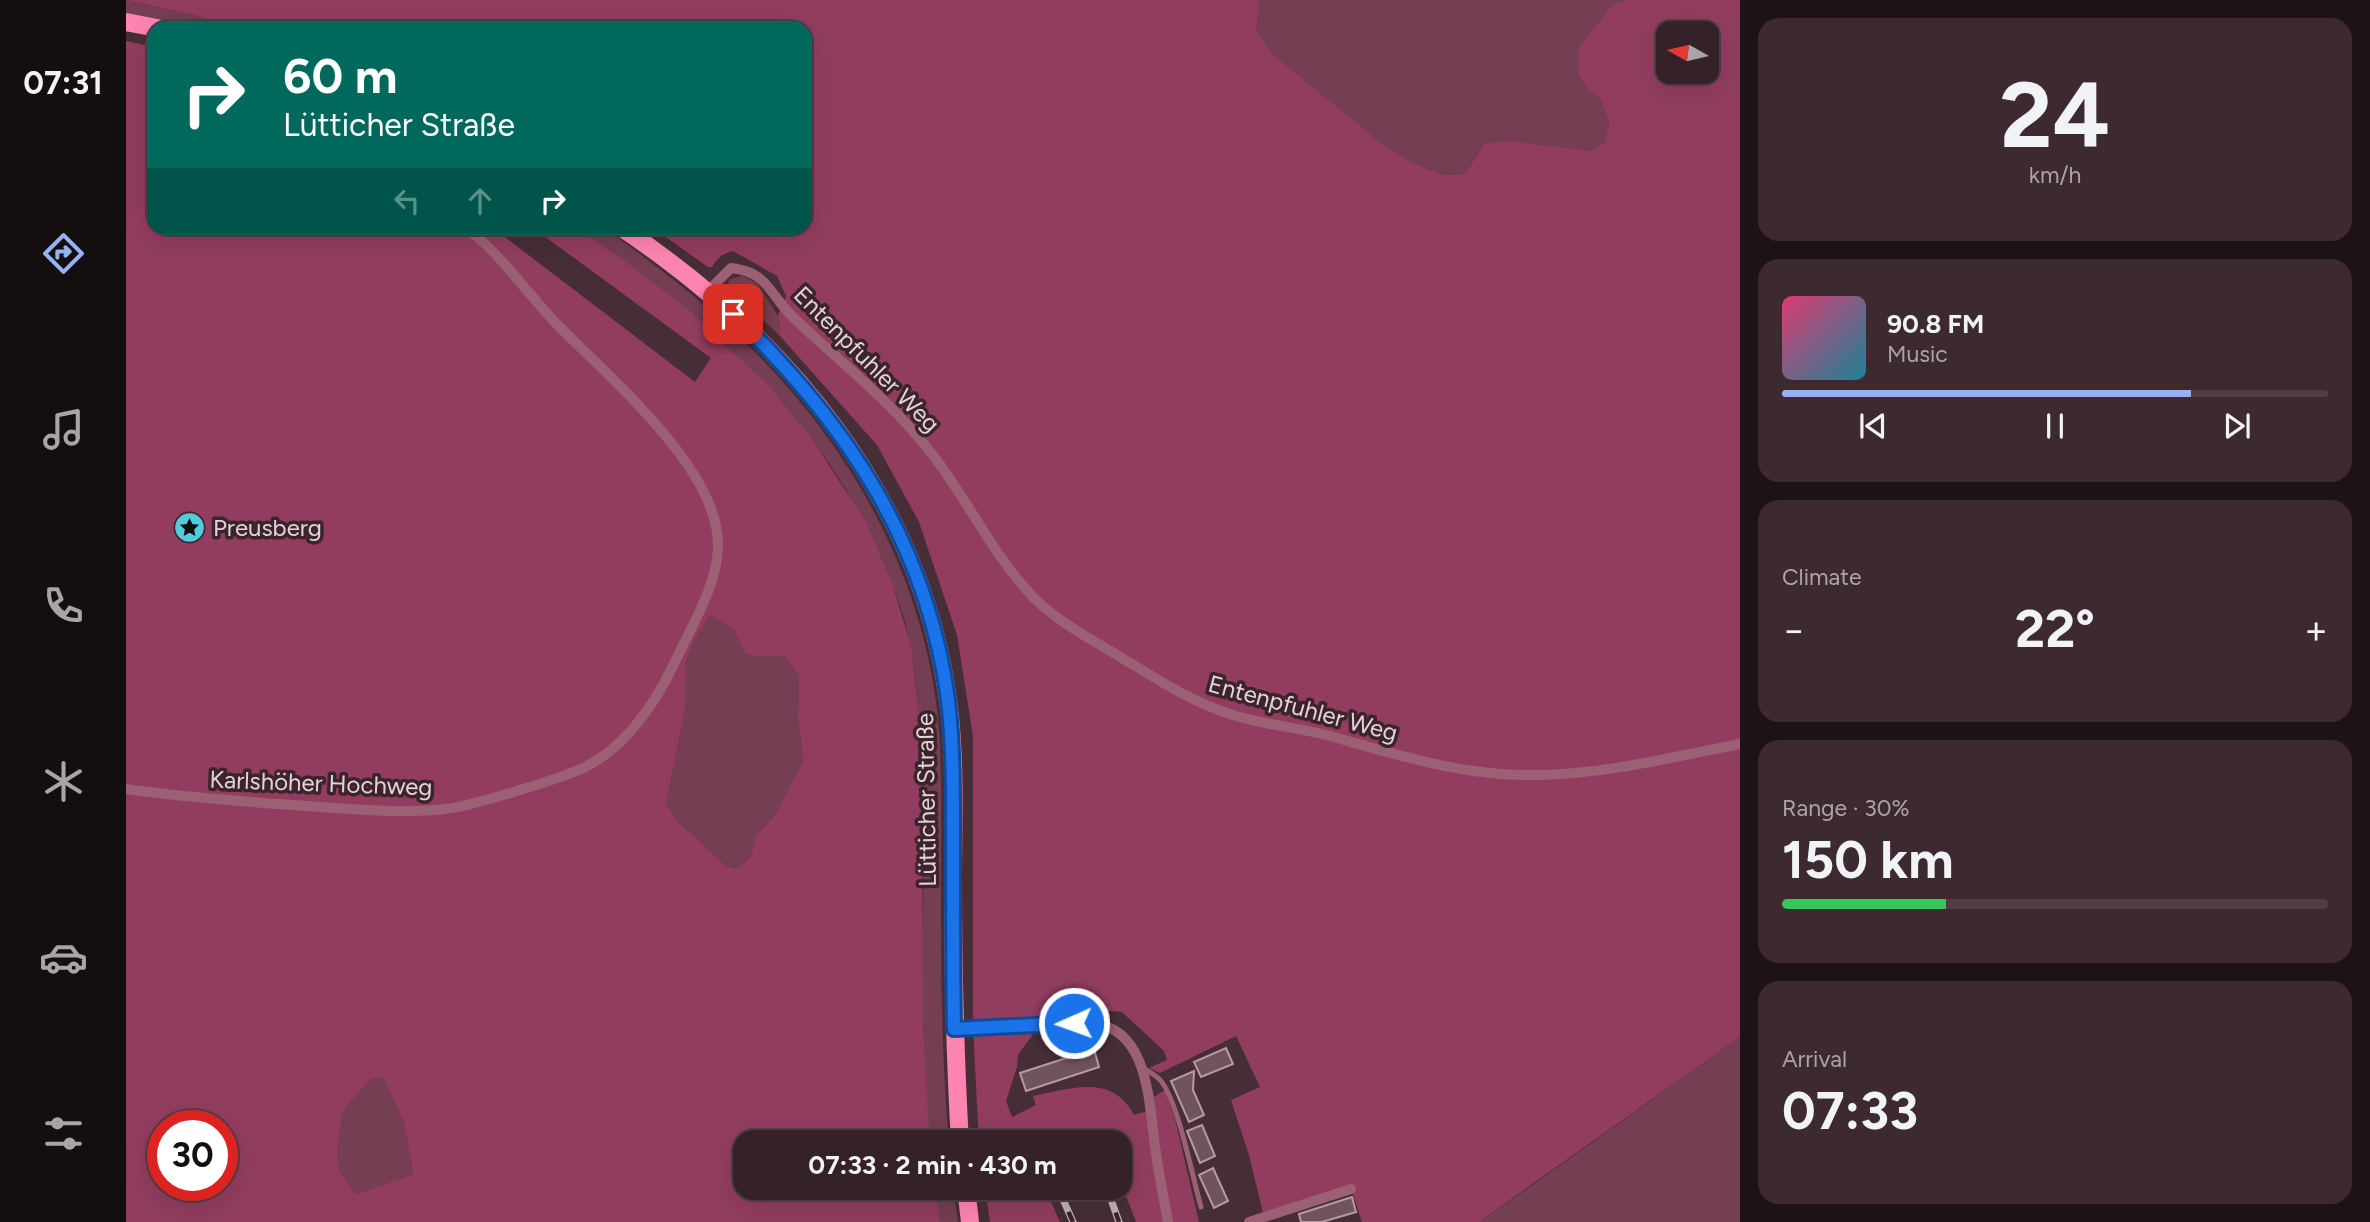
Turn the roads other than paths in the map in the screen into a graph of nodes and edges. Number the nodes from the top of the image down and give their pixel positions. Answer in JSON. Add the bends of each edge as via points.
{"nodes":[{"id":1,"x":126,"y":22,"type":"edge"},
{"id":2,"x":147,"y":26,"type":"edge"},
{"id":3,"x":474,"y":235,"type":"edge"},
{"id":4,"x":631,"y":235,"type":"edge"},
{"id":5,"x":707,"y":292,"type":"junction"},
{"id":6,"x":1740,"y":744,"type":"edge"},
{"id":7,"x":126,"y":789,"type":"edge"},
{"id":8,"x":954,"y":1029,"type":"junction"},
{"id":9,"x":1143,"y":1068,"type":"junction"},
{"id":10,"x":959,"y":1130,"type":"edge"},
{"id":11,"x":1351,"y":1189,"type":"dead end"},
{"id":12,"x":967,"y":1200,"type":"edge"},
{"id":13,"x":1201,"y":1208,"type":"dead end"},
{"id":14,"x":970,"y":1222,"type":"edge"},
{"id":15,"x":1168,"y":1222,"type":"edge"},
{"id":16,"x":1249,"y":1222,"type":"edge"}],
"edges":[{"from":1,"to":2,"type":"main road"},
{"from":3,"to":7,"type":"street","name":"Karlshöher Hochweg","via":[[671,443],[691,471],[714,519],[718,546],[708,589],[644,716],[611,751],[561,778],[440,810],[257,803]]},
{"from":4,"to":5,"type":"main road","name":"Lütticher Straße"},
{"from":5,"to":6,"type":"street","name":"Entenpfuhler Weg","via":[[731,268],[754,273],[786,311],[886,401],[922,443],[1034,598],[1096,643],[1209,707],[1393,755],[1492,774],[1593,772]]},
{"from":5,"to":8,"type":"main road","name":"Lütticher Straße","via":[[770,349],[820,406],[880,495],[912,563],[948,699],[953,766]]},
{"from":8,"to":9,"type":"street","via":[[1096,1024],[1126,1038]]},
{"from":8,"to":10,"type":"main road","name":"Lütticher Straße"},
{"from":9,"to":13,"type":"lane","via":[[1166,1088]]},
{"from":9,"to":15,"type":"street"},
{"from":11,"to":16,"type":"street"},
{"from":12,"to":14,"type":"main road"}]}
